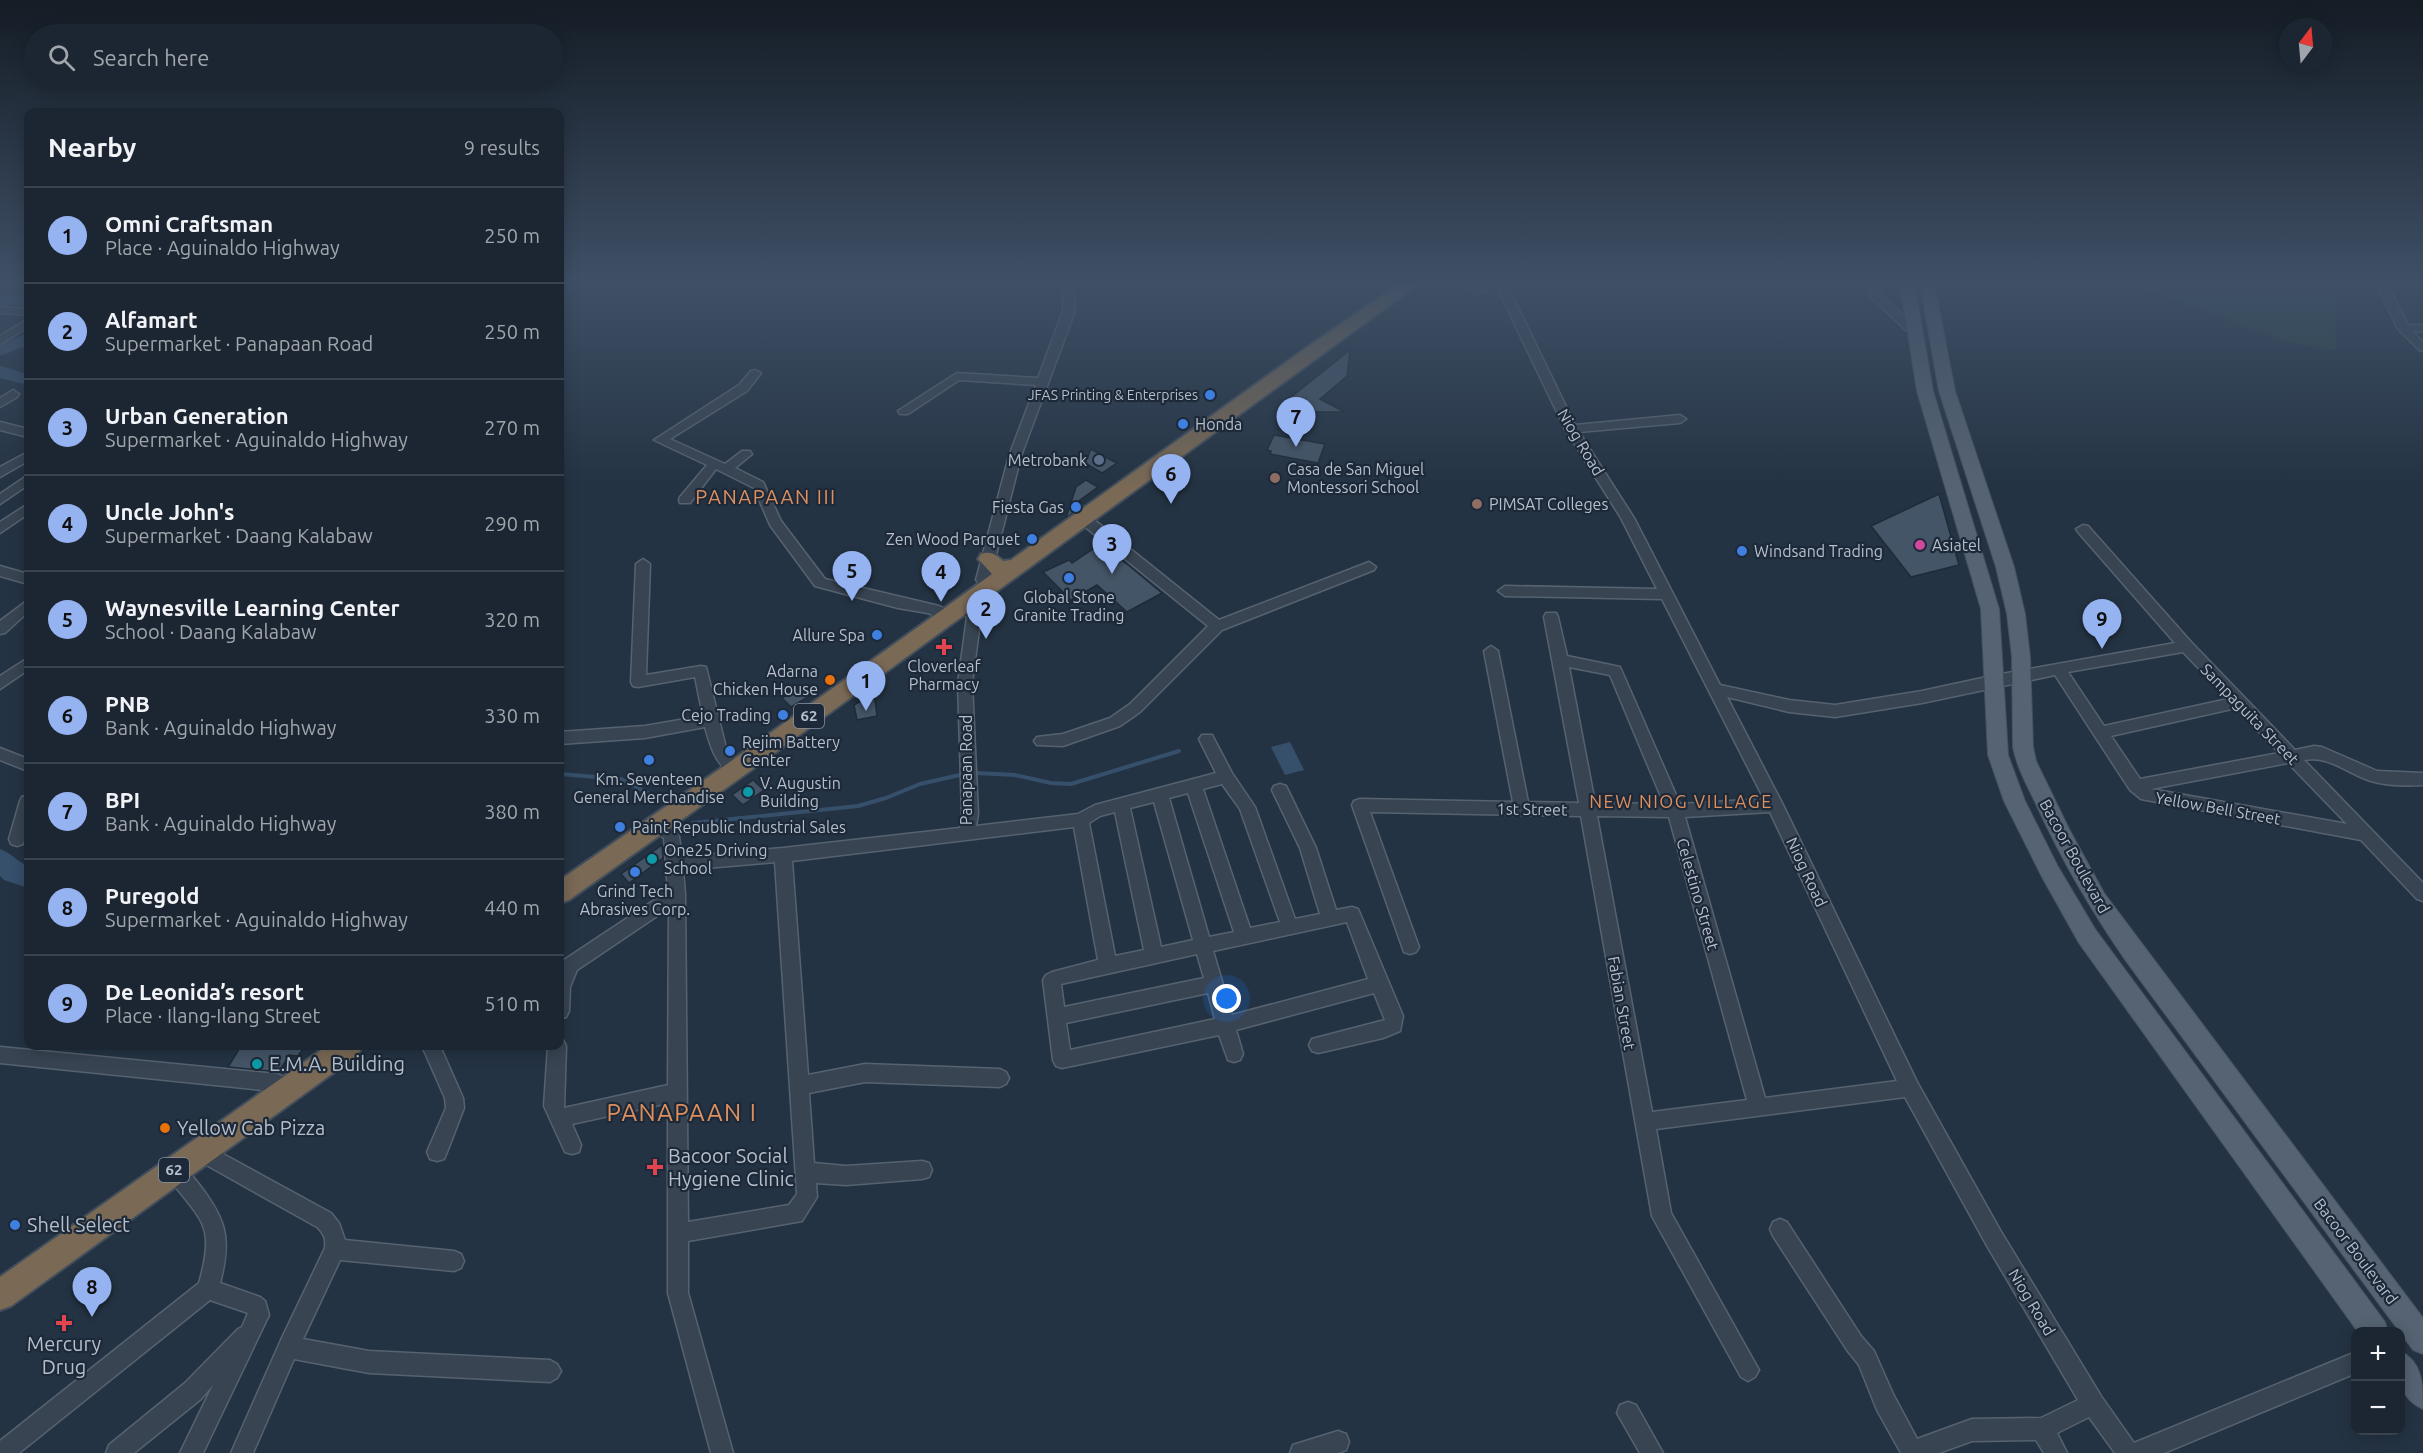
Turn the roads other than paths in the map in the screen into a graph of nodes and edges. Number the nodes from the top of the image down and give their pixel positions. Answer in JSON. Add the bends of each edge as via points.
{"nodes":[{"id":1,"x":1054,"y":351,"type":"edge"},
{"id":2,"x":1314,"y":351,"type":"edge"},
{"id":3,"x":1530,"y":351,"type":"edge"},
{"id":4,"x":1918,"y":351,"type":"edge"},
{"id":5,"x":1940,"y":351,"type":"edge"},
{"id":6,"x":756,"y":373,"type":"dead end"},
{"id":7,"x":1043,"y":382,"type":"junction"},
{"id":8,"x":13,"y":394,"type":"dead end"},
{"id":9,"x":0,"y":403,"type":"edge"},
{"id":10,"x":904,"y":411,"type":"dead end"},
{"id":11,"x":1680,"y":419,"type":"dead end"},
{"id":12,"x":1650,"y":422,"type":"junction"},
{"id":13,"x":0,"y":426,"type":"edge"},
{"id":14,"x":1571,"y":429,"type":"junction"},
{"id":15,"x":24,"y":432,"type":"edge"},
{"id":16,"x":1660,"y":436,"type":"dead end"},
{"id":17,"x":746,"y":454,"type":"dead end"},
{"id":18,"x":24,"y":458,"type":"edge"},
{"id":19,"x":720,"y":467,"type":"junction"},
{"id":20,"x":1,"y":471,"type":"edge"},
{"id":21,"x":24,"y":482,"type":"edge"},
{"id":22,"x":0,"y":500,"type":"edge"},
{"id":23,"x":685,"y":500,"type":"dead end"},
{"id":24,"x":1961,"y":509,"type":"junction"},
{"id":25,"x":24,"y":511,"type":"edge"},
{"id":26,"x":1986,"y":513,"type":"junction"},
{"id":27,"x":1083,"y":518,"type":"junction"},
{"id":28,"x":5,"y":525,"type":"edge"},
{"id":29,"x":24,"y":526,"type":"edge"},
{"id":30,"x":2083,"y":529,"type":"dead end"},
{"id":31,"x":988,"y":559,"type":"junction"},
{"id":32,"x":643,"y":564,"type":"dead end"},
{"id":33,"x":1016,"y":566,"type":"junction"},
{"id":34,"x":1369,"y":567,"type":"dead end"},
{"id":35,"x":2,"y":574,"type":"edge"},
{"id":36,"x":24,"y":578,"type":"edge"},
{"id":37,"x":990,"y":585,"type":"junction"},
{"id":38,"x":1505,"y":591,"type":"dead end"},
{"id":39,"x":1665,"y":594,"type":"junction"},
{"id":40,"x":24,"y":608,"type":"edge"},
{"id":41,"x":953,"y":611,"type":"junction"},
{"id":42,"x":1551,"y":617,"type":"dead end"},
{"id":43,"x":1217,"y":626,"type":"junction"},
{"id":44,"x":0,"y":629,"type":"edge"},
{"id":45,"x":2186,"y":646,"type":"junction"},
{"id":46,"x":1491,"y":651,"type":"dead end"},
{"id":47,"x":1561,"y":660,"type":"junction"},
{"id":48,"x":24,"y":666,"type":"edge"},
{"id":49,"x":2059,"y":670,"type":"junction"},
{"id":50,"x":2022,"y":677,"type":"junction"},
{"id":51,"x":1996,"y":680,"type":"junction"},
{"id":52,"x":0,"y":684,"type":"edge"},
{"id":53,"x":1715,"y":689,"type":"junction"},
{"id":54,"x":2239,"y":702,"type":"junction"},
{"id":55,"x":711,"y":720,"type":"junction"},
{"id":56,"x":2101,"y":732,"type":"junction"},
{"id":57,"x":564,"y":738,"type":"edge"},
{"id":58,"x":1207,"y":739,"type":"dead end"},
{"id":59,"x":1042,"y":741,"type":"dead end"},
{"id":60,"x":0,"y":754,"type":"edge"},
{"id":61,"x":2290,"y":756,"type":"junction"},
{"id":62,"x":24,"y":763,"type":"edge"},
{"id":63,"x":735,"y":770,"type":"junction"},
{"id":64,"x":1226,"y":777,"type":"junction"},
{"id":65,"x":2423,"y":779,"type":"edge"},
{"id":66,"x":1194,"y":786,"type":"junction"},
{"id":67,"x":2136,"y":786,"type":"junction"},
{"id":68,"x":1280,"y":790,"type":"dead end"},
{"id":69,"x":1160,"y":794,"type":"junction"},
{"id":70,"x":1121,"y":804,"type":"junction"},
{"id":71,"x":1775,"y":805,"type":"junction"},
{"id":72,"x":1522,"y":809,"type":"junction"},
{"id":73,"x":1588,"y":810,"type":"junction"},
{"id":74,"x":1675,"y":811,"type":"junction"},
{"id":75,"x":24,"y":814,"type":"edge"},
{"id":76,"x":1081,"y":820,"type":"junction"},
{"id":77,"x":656,"y":824,"type":"junction"},
{"id":78,"x":967,"y":833,"type":"junction"},
{"id":79,"x":2369,"y":835,"type":"junction"},
{"id":80,"x":16,"y":839,"type":"dead end"},
{"id":81,"x":783,"y":855,"type":"junction"},
{"id":82,"x":675,"y":864,"type":"junction"},
{"id":83,"x":2415,"y":875,"type":"edge"},
{"id":84,"x":564,"y":890,"type":"edge"},
{"id":85,"x":677,"y":894,"type":"junction"},
{"id":86,"x":2423,"y":894,"type":"edge"},
{"id":87,"x":1330,"y":919,"type":"junction"},
{"id":88,"x":1290,"y":927,"type":"junction"},
{"id":89,"x":1244,"y":937,"type":"junction"},
{"id":90,"x":1203,"y":946,"type":"junction"},
{"id":91,"x":1410,"y":947,"type":"dead end"},
{"id":92,"x":1154,"y":956,"type":"junction"},
{"id":93,"x":1108,"y":966,"type":"junction"},
{"id":94,"x":564,"y":980,"type":"edge"},
{"id":95,"x":1214,"y":984,"type":"junction"},
{"id":96,"x":1379,"y":984,"type":"junction"},
{"id":97,"x":1056,"y":1017,"type":"junction"},
{"id":98,"x":1226,"y":1025,"type":"junction"},
{"id":99,"x":1318,"y":1045,"type":"dead end"},
{"id":100,"x":342,"y":1050,"type":"edge"},
{"id":101,"x":434,"y":1050,"type":"edge"},
{"id":102,"x":557,"y":1050,"type":"edge"},
{"id":103,"x":1234,"y":1054,"type":"dead end"},
{"id":104,"x":0,"y":1055,"type":"edge"},
{"id":105,"x":1000,"y":1078,"type":"dead end"},
{"id":106,"x":798,"y":1086,"type":"junction"},
{"id":107,"x":1910,"y":1088,"type":"junction"},
{"id":108,"x":284,"y":1092,"type":"junction"},
{"id":109,"x":677,"y":1092,"type":"junction"},
{"id":110,"x":1758,"y":1107,"type":"junction"},
{"id":111,"x":558,"y":1118,"type":"junction"},
{"id":112,"x":1644,"y":1122,"type":"junction"},
{"id":113,"x":572,"y":1145,"type":"dead end"},
{"id":114,"x":201,"y":1151,"type":"junction"},
{"id":115,"x":437,"y":1152,"type":"dead end"},
{"id":116,"x":175,"y":1170,"type":"junction"},
{"id":117,"x":805,"y":1170,"type":"junction"},
{"id":118,"x":922,"y":1170,"type":"dead end"},
{"id":119,"x":1780,"y":1228,"type":"dead end"},
{"id":120,"x":679,"y":1233,"type":"junction"},
{"id":121,"x":335,"y":1250,"type":"junction"},
{"id":122,"x":454,"y":1261,"type":"dead end"},
{"id":123,"x":208,"y":1289,"type":"junction"},
{"id":124,"x":0,"y":1295,"type":"edge"},
{"id":125,"x":256,"y":1324,"type":"junction"},
{"id":126,"x":2371,"y":1327,"type":"edge"},
{"id":127,"x":2414,"y":1338,"type":"edge"},
{"id":128,"x":288,"y":1347,"type":"junction"},
{"id":129,"x":2351,"y":1364,"type":"edge"},
{"id":130,"x":1748,"y":1370,"type":"dead end"},
{"id":131,"x":550,"y":1371,"type":"dead end"},
{"id":132,"x":2405,"y":1372,"type":"edge"},
{"id":133,"x":193,"y":1391,"type":"junction"},
{"id":134,"x":2423,"y":1395,"type":"edge"},
{"id":135,"x":2093,"y":1404,"type":"junction"},
{"id":136,"x":211,"y":1412,"type":"junction"},
{"id":137,"x":1628,"y":1413,"type":"dead end"},
{"id":138,"x":2042,"y":1429,"type":"junction"},
{"id":139,"x":1338,"y":1442,"type":"dead end"},
{"id":140,"x":2,"y":1453,"type":"edge"},
{"id":141,"x":117,"y":1453,"type":"edge"},
{"id":142,"x":192,"y":1453,"type":"edge"},
{"id":143,"x":242,"y":1453,"type":"edge"},
{"id":144,"x":723,"y":1453,"type":"edge"},
{"id":145,"x":1301,"y":1453,"type":"edge"},
{"id":146,"x":1652,"y":1453,"type":"edge"},
{"id":147,"x":1912,"y":1453,"type":"edge"},
{"id":148,"x":2056,"y":1453,"type":"edge"},
{"id":149,"x":2128,"y":1453,"type":"edge"},
{"id":150,"x":2138,"y":1453,"type":"edge"}],
"edges":[{"from":1,"to":7,"type":"street"},
{"from":2,"to":27,"type":"highway","number":"62"},
{"from":3,"to":14,"type":"street","name":"Niog Road"},
{"from":4,"to":24,"type":"main road","name":"Bacoor Boulevard","via":[[1925,391]]},
{"from":5,"to":26,"type":"main road","name":"Bacoor Boulevard","via":[[1947,391]]},
{"from":6,"to":19,"type":"street","via":[[734,394],[659,439]]},
{"from":7,"to":10,"type":"street","via":[[957,376]]},
{"from":7,"to":31,"type":"street","via":[[1015,456]]},
{"from":8,"to":9,"type":"street"},
{"from":11,"to":12,"type":"street"},
{"from":12,"to":14,"type":"street"},
{"from":12,"to":16,"type":"street"},
{"from":13,"to":15,"type":"street"},
{"from":14,"to":39,"type":"street","name":"Niog Road","via":[[1627,518]]},
{"from":17,"to":19,"type":"street"},
{"from":18,"to":20,"type":"street"},
{"from":19,"to":23,"type":"street"},
{"from":19,"to":41,"type":"street","via":[[759,485],[775,522],[820,583],[897,603]]},
{"from":21,"to":22,"type":"street"},
{"from":24,"to":26,"type":"main road"},
{"from":24,"to":51,"type":"main road","name":"Bacoor Boulevard","via":[[1990,609]]},
{"from":25,"to":28,"type":"street"},
{"from":26,"to":50,"type":"main road","name":"Bacoor Boulevard","via":[[2013,602]]},
{"from":27,"to":33,"type":"highway","number":"62"},
{"from":27,"to":43,"type":"street"},
{"from":28,"to":29,"type":"street"},
{"from":30,"to":45,"type":"street","name":"Sampaguita Street"},
{"from":31,"to":33,"type":"highway","via":[[999,569]]},
{"from":31,"to":37,"type":"street","via":[[983,580]]},
{"from":32,"to":55,"type":"street","via":[[638,682],[701,671]]},
{"from":33,"to":37,"type":"highway","number":"62"},
{"from":34,"to":43,"type":"street"},
{"from":35,"to":36,"type":"street"},
{"from":37,"to":41,"type":"highway","number":"62"},
{"from":38,"to":39,"type":"street"},
{"from":39,"to":53,"type":"street","name":"Niog Road"},
{"from":40,"to":44,"type":"street"},
{"from":41,"to":63,"type":"highway","number":"62"},
{"from":41,"to":78,"type":"street","name":"Panapaan Road","via":[[974,615],[965,683],[970,814]]},
{"from":42,"to":47,"type":"street","name":"Fabian Street"},
{"from":43,"to":59,"type":"street","via":[[1135,708],[1115,722],[1063,740]]},
{"from":45,"to":49,"type":"street"},
{"from":45,"to":54,"type":"street","name":"Sampaguita Street"},
{"from":46,"to":72,"type":"street"},
{"from":47,"to":73,"type":"street","name":"Fabian Street"},
{"from":47,"to":74,"type":"street","name":"Celestino Street","via":[[1615,671]]},
{"from":48,"to":52,"type":"street"},
{"from":49,"to":50,"type":"street"},
{"from":49,"to":56,"type":"street","name":"Yellow Bell Street"},
{"from":50,"to":51,"type":"street"},
{"from":50,"to":127,"type":"main road","name":"Bacoor Boulevard","via":[[2026,761],[2096,900]]},
{"from":51,"to":53,"type":"street","via":[[1835,711],[1789,706]]},
{"from":51,"to":126,"type":"main road","name":"Bacoor Boulevard","via":[[1998,755],[2040,852],[2068,904]]},
{"from":53,"to":71,"type":"street","name":"Niog Road"},
{"from":54,"to":56,"type":"street"},
{"from":54,"to":61,"type":"street","name":"Sampaguita Street"},
{"from":55,"to":57,"type":"street","via":[[645,732]]},
{"from":55,"to":63,"type":"street","via":[[725,763]]},
{"from":56,"to":67,"type":"street","name":"Yellow Bell Street"},
{"from":58,"to":64,"type":"street"},
{"from":60,"to":62,"type":"street"},
{"from":61,"to":65,"type":"street","via":[[2328,753],[2373,775]]},
{"from":61,"to":67,"type":"street"},
{"from":61,"to":79,"type":"street","name":"Sampaguita Street"},
{"from":63,"to":77,"type":"highway","number":"62"},
{"from":64,"to":66,"type":"street"},
{"from":64,"to":88,"type":"street","via":[[1247,807]]},
{"from":66,"to":69,"type":"street"},
{"from":66,"to":89,"type":"street"},
{"from":67,"to":79,"type":"street","name":"Yellow Bell Street","via":[[2147,795]]},
{"from":68,"to":87,"type":"street","via":[[1308,848]]},
{"from":69,"to":70,"type":"street"},
{"from":69,"to":90,"type":"street"},
{"from":70,"to":76,"type":"street","via":[[1095,811]]},
{"from":70,"to":92,"type":"street"},
{"from":71,"to":74,"type":"street","name":"1st Street"},
{"from":71,"to":107,"type":"street","name":"Niog Road"},
{"from":72,"to":73,"type":"street","name":"1st Street"},
{"from":72,"to":91,"type":"street","name":"1st Street","via":[[1360,805]]},
{"from":73,"to":74,"type":"street","name":"1st Street"},
{"from":73,"to":112,"type":"street","name":"Fabian Street"},
{"from":74,"to":110,"type":"street","name":"Celestino Street"},
{"from":75,"to":80,"type":"street"},
{"from":76,"to":78,"type":"street"},
{"from":76,"to":93,"type":"street"},
{"from":77,"to":82,"type":"street","via":[[672,835]]},
{"from":77,"to":84,"type":"highway","number":"62"},
{"from":78,"to":81,"type":"street"},
{"from":79,"to":83,"type":"street","name":"Sampaguita Street"},
{"from":81,"to":82,"type":"street"},
{"from":81,"to":106,"type":"street"},
{"from":82,"to":85,"type":"street"},
{"from":83,"to":86,"type":"street","name":"Sampaguita Street"},
{"from":85,"to":94,"type":"street","via":[[570,966]]},
{"from":85,"to":109,"type":"street"},
{"from":87,"to":88,"type":"street"},
{"from":87,"to":96,"type":"street","via":[[1352,915]]},
{"from":88,"to":89,"type":"street"},
{"from":89,"to":90,"type":"street"},
{"from":90,"to":92,"type":"street"},
{"from":90,"to":95,"type":"street"},
{"from":92,"to":93,"type":"street"},
{"from":93,"to":97,"type":"street","via":[[1052,980]]},
{"from":95,"to":97,"type":"street"},
{"from":95,"to":98,"type":"street"},
{"from":96,"to":98,"type":"street"},
{"from":96,"to":99,"type":"street","via":[[1394,1016],[1394,1025]]},
{"from":97,"to":98,"type":"street","via":[[1062,1060]]},
{"from":98,"to":103,"type":"street"},
{"from":100,"to":108,"type":"highway","number":"62"},
{"from":101,"to":115,"type":"street","via":[[454,1098],[452,1118]]},
{"from":102,"to":111,"type":"street","via":[[553,1106]]},
{"from":104,"to":108,"type":"street","via":[[277,1083]]},
{"from":105,"to":106,"type":"street","via":[[865,1073]]},
{"from":106,"to":117,"type":"street"},
{"from":107,"to":110,"type":"street"},
{"from":107,"to":135,"type":"street","name":"Niog Road"},
{"from":108,"to":114,"type":"highway","number":"62"},
{"from":109,"to":111,"type":"street"},
{"from":109,"to":120,"type":"street"},
{"from":110,"to":112,"type":"street"},
{"from":111,"to":113,"type":"street"},
{"from":112,"to":130,"type":"street","name":"Fabian Street","via":[[1662,1216]]},
{"from":114,"to":116,"type":"highway","number":"62"},
{"from":114,"to":121,"type":"street","via":[[324,1220],[336,1238]]},
{"from":116,"to":123,"type":"street","via":[[208,1215],[217,1236]]},
{"from":116,"to":124,"type":"highway","number":"62"},
{"from":117,"to":118,"type":"street","via":[[832,1175]]},
{"from":117,"to":120,"type":"street","via":[[807,1197],[795,1214]]},
{"from":119,"to":147,"type":"street","via":[[1867,1358]]},
{"from":120,"to":144,"type":"street","via":[[678,1293]]},
{"from":121,"to":122,"type":"street"},
{"from":121,"to":128,"type":"street"},
{"from":123,"to":125,"type":"street","via":[[253,1304],[258,1308]]},
{"from":123,"to":140,"type":"street"},
{"from":125,"to":133,"type":"street"},
{"from":125,"to":136,"type":"street"},
{"from":128,"to":131,"type":"street","via":[[369,1362]]},
{"from":128,"to":143,"type":"street"},
{"from":129,"to":150,"type":"street"},
{"from":132,"to":134,"type":"main road"},
{"from":133,"to":136,"type":"street"},
{"from":133,"to":141,"type":"street"},
{"from":135,"to":138,"type":"street"},
{"from":135,"to":149,"type":"street","name":"Niog Road"},
{"from":136,"to":142,"type":"street"},
{"from":137,"to":146,"type":"street"},
{"from":138,"to":147,"type":"street","via":[[1972,1430]]},
{"from":138,"to":148,"type":"street"},
{"from":139,"to":145,"type":"street"}]}
